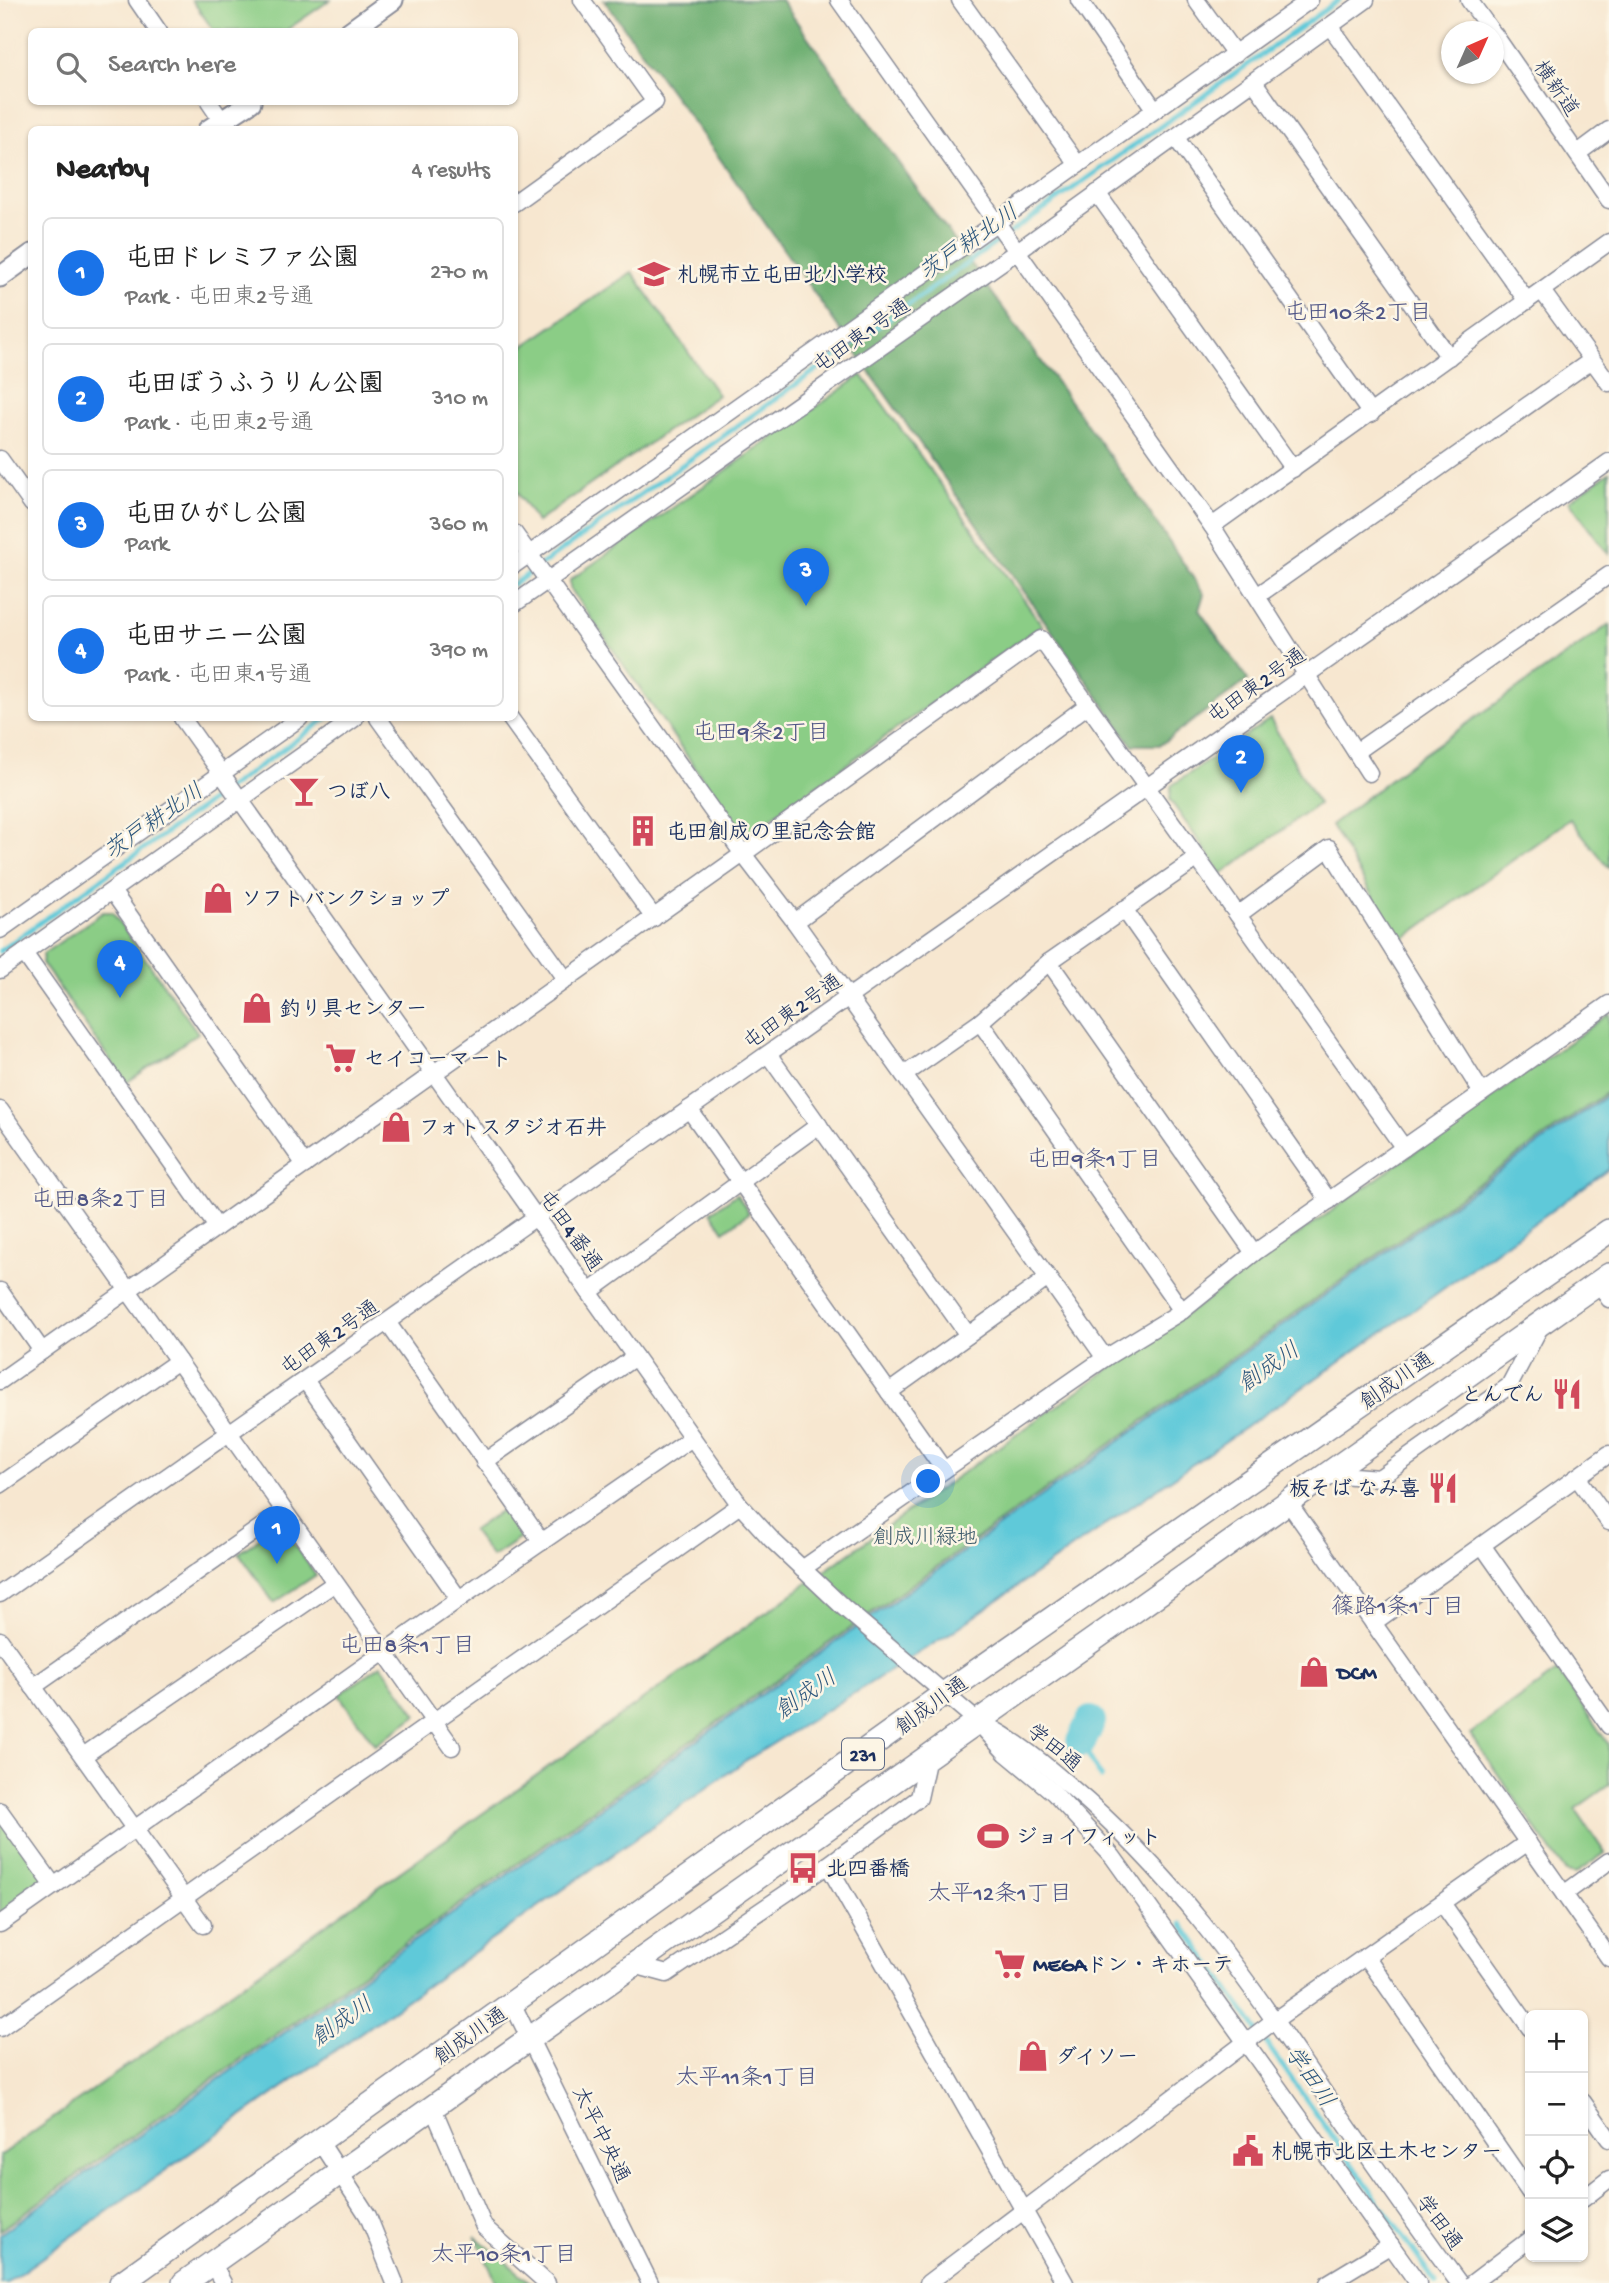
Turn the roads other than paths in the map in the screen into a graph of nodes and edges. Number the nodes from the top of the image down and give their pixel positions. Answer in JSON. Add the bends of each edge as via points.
{"nodes":[{"id":1,"x":136,"y":0,"type":"edge"},
{"id":2,"x":393,"y":0,"type":"edge"},
{"id":3,"x":582,"y":0,"type":"edge"},
{"id":4,"x":839,"y":0,"type":"edge"},
{"id":5,"x":960,"y":0,"type":"edge"},
{"id":6,"x":1079,"y":0,"type":"edge"},
{"id":7,"x":1196,"y":0,"type":"edge"},
{"id":8,"x":1310,"y":0,"type":"edge"},
{"id":9,"x":1366,"y":0,"type":"edge"},
{"id":10,"x":1469,"y":0,"type":"edge"},
{"id":11,"x":1484,"y":21,"type":"edge"},
{"id":12,"x":1330,"y":26,"type":"junction"},
{"id":13,"x":156,"y":28,"type":"edge"},
{"id":14,"x":354,"y":28,"type":"edge"},
{"id":15,"x":1504,"y":50,"type":"edge"},
{"id":16,"x":1234,"y":54,"type":"junction"},
{"id":17,"x":1254,"y":82,"type":"junction"},
{"id":18,"x":210,"y":105,"type":"edge"},
{"id":19,"x":247,"y":105,"type":"edge"},
{"id":20,"x":1156,"y":110,"type":"junction"},
{"id":21,"x":219,"y":126,"type":"edge"},
{"id":22,"x":1609,"y":131,"type":"edge"},
{"id":23,"x":1176,"y":138,"type":"junction"},
{"id":24,"x":1578,"y":153,"type":"junction"},
{"id":25,"x":1078,"y":165,"type":"junction"},
{"id":26,"x":1097,"y":193,"type":"junction"},
{"id":27,"x":518,"y":200,"type":"edge"},
{"id":28,"x":1609,"y":200,"type":"edge"},
{"id":29,"x":1007,"y":238,"type":"junction"},
{"id":30,"x":1609,"y":243,"type":"edge"},
{"id":31,"x":28,"y":257,"type":"edge"},
{"id":32,"x":0,"y":276,"type":"edge"},
{"id":33,"x":1542,"y":291,"type":"junction"},
{"id":34,"x":1527,"y":301,"type":"junction"},
{"id":35,"x":1449,"y":357,"type":"junction"},
{"id":36,"x":1592,"y":360,"type":"junction"},
{"id":37,"x":1609,"y":383,"type":"edge"},
{"id":38,"x":1371,"y":414,"type":"junction"},
{"id":39,"x":0,"y":459,"type":"edge"},
{"id":40,"x":1609,"y":462,"type":"edge"},
{"id":41,"x":1293,"y":470,"type":"junction"},
{"id":42,"x":28,"y":498,"type":"edge"},
{"id":43,"x":1212,"y":526,"type":"junction"},
{"id":44,"x":518,"y":538,"type":"edge"},
{"id":45,"x":532,"y":557,"type":"junction"},
{"id":46,"x":518,"y":563,"type":"edge"},
{"id":47,"x":1609,"y":575,"type":"edge"},
{"id":48,"x":547,"y":578,"type":"junction"},
{"id":49,"x":1257,"y":596,"type":"junction"},
{"id":50,"x":518,"y":601,"type":"edge"},
{"id":51,"x":1308,"y":674,"type":"junction"},
{"id":52,"x":1088,"y":705,"type":"junction"},
{"id":53,"x":184,"y":721,"type":"edge"},
{"id":54,"x":297,"y":721,"type":"edge"},
{"id":55,"x":350,"y":721,"type":"edge"},
{"id":56,"x":379,"y":721,"type":"edge"},
{"id":57,"x":512,"y":721,"type":"edge"},
{"id":58,"x":1356,"y":752,"type":"junction"},
{"id":59,"x":1369,"y":773,"type":"dead end"},
{"id":60,"x":230,"y":787,"type":"junction"},
{"id":61,"x":1147,"y":787,"type":"junction"},
{"id":62,"x":743,"y":854,"type":"junction"},
{"id":63,"x":1198,"y":858,"type":"junction"},
{"id":64,"x":111,"y":891,"type":"junction"},
{"id":65,"x":1124,"y":909,"type":"junction"},
{"id":66,"x":1238,"y":915,"type":"junction"},
{"id":67,"x":654,"y":918,"type":"junction"},
{"id":68,"x":795,"y":922,"type":"junction"},
{"id":69,"x":0,"y":930,"type":"edge"},
{"id":70,"x":24,"y":953,"type":"junction"},
{"id":71,"x":1049,"y":962,"type":"junction"},
{"id":72,"x":0,"y":970,"type":"edge"},
{"id":73,"x":566,"y":980,"type":"junction"},
{"id":74,"x":848,"y":997,"type":"junction"},
{"id":75,"x":1609,"y":1004,"type":"edge"},
{"id":76,"x":979,"y":1022,"type":"junction"},
{"id":77,"x":768,"y":1054,"type":"junction"},
{"id":78,"x":435,"y":1072,"type":"junction"},
{"id":79,"x":904,"y":1075,"type":"junction"},
{"id":80,"x":1482,"y":1093,"type":"junction"},
{"id":81,"x":689,"y":1109,"type":"junction"},
{"id":82,"x":0,"y":1110,"type":"edge"},
{"id":83,"x":819,"y":1125,"type":"junction"},
{"id":84,"x":1404,"y":1148,"type":"junction"},
{"id":85,"x":305,"y":1165,"type":"junction"},
{"id":86,"x":740,"y":1182,"type":"junction"},
{"id":87,"x":1329,"y":1201,"type":"junction"},
{"id":88,"x":536,"y":1217,"type":"junction"},
{"id":89,"x":217,"y":1227,"type":"junction"},
{"id":90,"x":1609,"y":1231,"type":"edge"},
{"id":91,"x":1254,"y":1253,"type":"junction"},
{"id":92,"x":1048,"y":1278,"type":"junction"},
{"id":93,"x":1605,"y":1285,"type":"edge"},
{"id":94,"x":128,"y":1290,"type":"junction"},
{"id":95,"x":0,"y":1291,"type":"edge"},
{"id":96,"x":589,"y":1292,"type":"junction"},
{"id":97,"x":1182,"y":1311,"type":"junction"},
{"id":98,"x":1543,"y":1321,"type":"junction"},
{"id":99,"x":387,"y":1322,"type":"junction"},
{"id":100,"x":968,"y":1335,"type":"junction"},
{"id":101,"x":42,"y":1351,"type":"junction"},
{"id":102,"x":635,"y":1357,"type":"junction"},
{"id":103,"x":1105,"y":1357,"type":"junction"},
{"id":104,"x":178,"y":1361,"type":"junction"},
{"id":105,"x":305,"y":1380,"type":"junction"},
{"id":106,"x":0,"y":1381,"type":"edge"},
{"id":107,"x":888,"y":1392,"type":"junction"},
{"id":108,"x":229,"y":1433,"type":"junction"},
{"id":109,"x":692,"y":1438,"type":"junction"},
{"id":110,"x":1609,"y":1454,"type":"edge"},
{"id":111,"x":484,"y":1462,"type":"junction"},
{"id":112,"x":944,"y":1470,"type":"junction"},
{"id":113,"x":1328,"y":1474,"type":"junction"},
{"id":114,"x":1577,"y":1477,"type":"junction"},
{"id":115,"x":0,"y":1485,"type":"edge"},
{"id":116,"x":1288,"y":1502,"type":"junction"},
{"id":117,"x":740,"y":1504,"type":"junction"},
{"id":118,"x":284,"y":1511,"type":"junction"},
{"id":119,"x":1609,"y":1522,"type":"edge"},
{"id":120,"x":542,"y":1542,"type":"junction"},
{"id":121,"x":1482,"y":1545,"type":"junction"},
{"id":122,"x":802,"y":1569,"type":"junction"},
{"id":123,"x":335,"y":1583,"type":"junction"},
{"id":124,"x":0,"y":1594,"type":"edge"},
{"id":125,"x":459,"y":1599,"type":"junction"},
{"id":126,"x":1373,"y":1623,"type":"junction"},
{"id":127,"x":0,"y":1640,"type":"edge"},
{"id":128,"x":384,"y":1653,"type":"junction"},
{"id":129,"x":33,"y":1687,"type":"junction"},
{"id":130,"x":945,"y":1693,"type":"junction"},
{"id":131,"x":977,"y":1721,"type":"junction"},
{"id":132,"x":433,"y":1722,"type":"junction"},
{"id":133,"x":1608,"y":1723,"type":"edge"},
{"id":134,"x":452,"y":1747,"type":"dead end"},
{"id":135,"x":83,"y":1756,"type":"junction"},
{"id":136,"x":928,"y":1757,"type":"junction"},
{"id":137,"x":1,"y":1814,"type":"edge"},
{"id":138,"x":135,"y":1829,"type":"junction"},
{"id":139,"x":1528,"y":1842,"type":"junction"},
{"id":140,"x":1609,"y":1861,"type":"edge"},
{"id":141,"x":828,"y":1865,"type":"junction"},
{"id":142,"x":54,"y":1886,"type":"junction"},
{"id":143,"x":1564,"y":1894,"type":"junction"},
{"id":144,"x":183,"y":1897,"type":"junction"},
{"id":145,"x":1442,"y":1903,"type":"junction"},
{"id":146,"x":0,"y":1924,"type":"edge"},
{"id":147,"x":203,"y":1925,"type":"dead end"},
{"id":148,"x":1366,"y":1956,"type":"junction"},
{"id":149,"x":1609,"y":1958,"type":"edge"},
{"id":150,"x":634,"y":1965,"type":"junction"},
{"id":151,"x":513,"y":2005,"type":"junction"},
{"id":152,"x":1525,"y":2021,"type":"edge"},
{"id":153,"x":1271,"y":2023,"type":"junction"},
{"id":154,"x":0,"y":2028,"type":"edge"},
{"id":155,"x":531,"y":2038,"type":"junction"},
{"id":156,"x":1249,"y":2040,"type":"junction"},
{"id":157,"x":433,"y":2108,"type":"junction"},
{"id":158,"x":1588,"y":2109,"type":"edge"},
{"id":159,"x":1609,"y":2139,"type":"edge"},
{"id":160,"x":320,"y":2142,"type":"junction"},
{"id":161,"x":341,"y":2173,"type":"junction"},
{"id":162,"x":1609,"y":2179,"type":"edge"},
{"id":163,"x":1525,"y":2186,"type":"edge"},
{"id":164,"x":1588,"y":2195,"type":"edge"},
{"id":165,"x":1025,"y":2211,"type":"junction"},
{"id":166,"x":1525,"y":2243,"type":"edge"},
{"id":167,"x":1391,"y":2245,"type":"junction"},
{"id":168,"x":218,"y":2273,"type":"edge"},
{"id":169,"x":121,"y":2283,"type":"edge"},
{"id":170,"x":184,"y":2283,"type":"edge"},
{"id":171,"x":395,"y":2283,"type":"edge"},
{"id":172,"x":547,"y":2283,"type":"edge"},
{"id":173,"x":650,"y":2283,"type":"edge"},
{"id":174,"x":928,"y":2283,"type":"edge"},
{"id":175,"x":1065,"y":2283,"type":"edge"},
{"id":176,"x":1328,"y":2283,"type":"edge"},
{"id":177,"x":1418,"y":2283,"type":"edge"},
{"id":178,"x":1458,"y":2283,"type":"edge"},
{"id":179,"x":1472,"y":2283,"type":"edge"}],
"edges":[{"from":1,"to":13,"type":"street"},
{"from":2,"to":14,"type":"main road"},
{"from":3,"to":27,"type":"street","via":[[654,102]]},
{"from":4,"to":29,"type":"street"},
{"from":5,"to":25,"type":"street"},
{"from":6,"to":20,"type":"street"},
{"from":7,"to":16,"type":"street"},
{"from":8,"to":16,"type":"street","name":"屯田東1号通"},
{"from":9,"to":12,"type":"street","name":"屯田東1号通"},
{"from":10,"to":11,"type":"street","name":"横新道"},
{"from":12,"to":17,"type":"street","name":"屯田東1号通"},
{"from":12,"to":34,"type":"street"},
{"from":15,"to":24,"type":"street","name":"横新道"},
{"from":16,"to":20,"type":"street","name":"屯田東1号通"},
{"from":17,"to":23,"type":"street","name":"屯田東1号通"},
{"from":17,"to":35,"type":"street"},
{"from":18,"to":21,"type":"street"},
{"from":19,"to":21,"type":"main road"},
{"from":20,"to":25,"type":"street","name":"屯田東1号通"},
{"from":22,"to":24,"type":"street"},
{"from":23,"to":26,"type":"street","name":"屯田東1号通"},
{"from":23,"to":38,"type":"street"},
{"from":24,"to":28,"type":"street","name":"横新道"},
{"from":25,"to":29,"type":"street","name":"屯田東1号通"},
{"from":26,"to":29,"type":"street","name":"屯田東1号通"},
{"from":26,"to":41,"type":"street"},
{"from":29,"to":43,"type":"street"},
{"from":29,"to":45,"type":"street","name":"屯田東1号通"},
{"from":29,"to":48,"type":"street","name":"屯田東1号通"},
{"from":30,"to":33,"type":"street"},
{"from":31,"to":32,"type":"main road"},
{"from":33,"to":34,"type":"street"},
{"from":33,"to":36,"type":"street"},
{"from":34,"to":35,"type":"street"},
{"from":35,"to":38,"type":"street"},
{"from":36,"to":37,"type":"street"},
{"from":36,"to":49,"type":"street"},
{"from":38,"to":41,"type":"street"},
{"from":39,"to":42,"type":"street"},
{"from":40,"to":51,"type":"street","name":"屯田東2号通"},
{"from":41,"to":43,"type":"street"},
{"from":43,"to":49,"type":"street"},
{"from":44,"to":45,"type":"street"},
{"from":45,"to":46,"type":"street","name":"屯田東1号通"},
{"from":45,"to":48,"type":"street"},
{"from":47,"to":58,"type":"street"},
{"from":48,"to":50,"type":"street","name":"屯田東1号通"},
{"from":48,"to":62,"type":"street"},
{"from":49,"to":51,"type":"street"},
{"from":51,"to":58,"type":"street"},
{"from":51,"to":61,"type":"street","name":"屯田東2号通"},
{"from":52,"to":61,"type":"street"},
{"from":52,"to":62,"type":"street","via":[[1041,639]]},
{"from":52,"to":68,"type":"street"},
{"from":53,"to":60,"type":"street","name":"屯田4番通"},
{"from":54,"to":60,"type":"street"},
{"from":55,"to":60,"type":"street"},
{"from":56,"to":73,"type":"street"},
{"from":57,"to":67,"type":"street"},
{"from":58,"to":59,"type":"street"},
{"from":60,"to":64,"type":"street"},
{"from":60,"to":69,"type":"street"},
{"from":60,"to":78,"type":"street","name":"屯田4番通"},
{"from":61,"to":63,"type":"street"},
{"from":61,"to":74,"type":"street","name":"屯田東2号通"},
{"from":62,"to":67,"type":"street"},
{"from":62,"to":68,"type":"street"},
{"from":63,"to":65,"type":"street"},
{"from":63,"to":66,"type":"street"},
{"from":64,"to":70,"type":"street"},
{"from":64,"to":85,"type":"street"},
{"from":65,"to":71,"type":"street"},
{"from":65,"to":87,"type":"street"},
{"from":66,"to":80,"type":"street","via":[[1329,848]]},
{"from":66,"to":84,"type":"street"},
{"from":67,"to":73,"type":"street"},
{"from":68,"to":74,"type":"street"},
{"from":70,"to":72,"type":"street"},
{"from":70,"to":89,"type":"street"},
{"from":71,"to":76,"type":"street"},
{"from":71,"to":91,"type":"street"},
{"from":73,"to":78,"type":"street"},
{"from":74,"to":77,"type":"street","name":"屯田東2号通"},
{"from":74,"to":79,"type":"street"},
{"from":75,"to":80,"type":"street"},
{"from":76,"to":79,"type":"street"},
{"from":76,"to":97,"type":"street"},
{"from":77,"to":81,"type":"street","name":"屯田東2号通"},
{"from":77,"to":83,"type":"street"},
{"from":78,"to":85,"type":"street"},
{"from":78,"to":88,"type":"street","name":"屯田4番通"},
{"from":79,"to":92,"type":"street"},
{"from":80,"to":84,"type":"street"},
{"from":81,"to":86,"type":"street"},
{"from":81,"to":88,"type":"street","name":"屯田東2号通"},
{"from":82,"to":94,"type":"street"},
{"from":83,"to":86,"type":"street"},
{"from":83,"to":100,"type":"street"},
{"from":84,"to":87,"type":"street"},
{"from":85,"to":89,"type":"street"},
{"from":86,"to":96,"type":"street"},
{"from":86,"to":107,"type":"street"},
{"from":87,"to":91,"type":"street"},
{"from":88,"to":96,"type":"street","name":"屯田4番通"},
{"from":88,"to":99,"type":"street","name":"屯田東2号通"},
{"from":89,"to":94,"type":"street"},
{"from":90,"to":130,"type":"highway","name":"創成川通","number":"231"},
{"from":91,"to":97,"type":"street"},
{"from":92,"to":100,"type":"street"},
{"from":92,"to":103,"type":"street"},
{"from":93,"to":98,"type":"highway","name":"創成川通","number":"231"},
{"from":94,"to":101,"type":"street"},
{"from":94,"to":104,"type":"street"},
{"from":95,"to":101,"type":"street"},
{"from":96,"to":102,"type":"street","name":"屯田4番通"},
{"from":97,"to":103,"type":"street"},
{"from":98,"to":113,"type":"highway","name":"創成川通","number":"231"},
{"from":98,"to":113,"type":"street","via":[[1509,1386],[1488,1402],[1379,1478]]},
{"from":99,"to":105,"type":"street","name":"屯田東2号通"},
{"from":99,"to":111,"type":"street"},
{"from":100,"to":107,"type":"street"},
{"from":101,"to":106,"type":"street"},
{"from":102,"to":109,"type":"street","name":"屯田4番通"},
{"from":102,"to":111,"type":"street"},
{"from":103,"to":112,"type":"street"},
{"from":104,"to":108,"type":"street"},
{"from":104,"to":115,"type":"street"},
{"from":105,"to":108,"type":"street","name":"屯田東2号通"},
{"from":105,"to":125,"type":"street"},
{"from":107,"to":112,"type":"street"},
{"from":108,"to":118,"type":"street"},
{"from":108,"to":124,"type":"street","name":"屯田東2号通"},
{"from":109,"to":117,"type":"street","name":"屯田4番通"},
{"from":109,"to":120,"type":"street"},
{"from":110,"to":114,"type":"street"},
{"from":111,"to":120,"type":"street"},
{"from":112,"to":122,"type":"street"},
{"from":113,"to":116,"type":"highway","name":"創成川通","number":"231"},
{"from":114,"to":119,"type":"street"},
{"from":114,"to":121,"type":"street"},
{"from":116,"to":126,"type":"street"},
{"from":116,"to":131,"type":"highway","name":"創成川通","number":"231"},
{"from":117,"to":122,"type":"street","name":"屯田4番通"},
{"from":117,"to":132,"type":"street"},
{"from":118,"to":123,"type":"street"},
{"from":118,"to":129,"type":"street"},
{"from":120,"to":125,"type":"street"},
{"from":121,"to":126,"type":"street"},
{"from":121,"to":133,"type":"street"},
{"from":122,"to":130,"type":"street","name":"屯田4番通"},
{"from":123,"to":128,"type":"street"},
{"from":123,"to":135,"type":"street"},
{"from":125,"to":128,"type":"street"},
{"from":126,"to":139,"type":"street"},
{"from":127,"to":129,"type":"street"},
{"from":128,"to":132,"type":"street"},
{"from":128,"to":138,"type":"street"},
{"from":129,"to":135,"type":"street"},
{"from":130,"to":131,"type":"street","name":"屯田4番通"},
{"from":130,"to":151,"type":"highway","name":"創成川通","number":"231"},
{"from":131,"to":136,"type":"highway","name":"創成川通","number":"231"},
{"from":131,"to":153,"type":"street","name":"学田通","via":[[1020,1743],[1126,1835],[1187,1900]]},
{"from":131,"to":156,"type":"street","name":"学田通","via":[[1006,1753],[1054,1793],[1113,1857]]},
{"from":132,"to":134,"type":"street"},
{"from":132,"to":144,"type":"street"},
{"from":135,"to":138,"type":"street"},
{"from":136,"to":141,"type":"street","via":[[919,1798]]},
{"from":136,"to":150,"type":"highway","name":"創成川通","number":"231"},
{"from":137,"to":142,"type":"street"},
{"from":138,"to":142,"type":"street"},
{"from":138,"to":144,"type":"street"},
{"from":139,"to":143,"type":"street"},
{"from":139,"to":145,"type":"street"},
{"from":140,"to":143,"type":"street"},
{"from":141,"to":150,"type":"street","via":[[667,1974]]},
{"from":141,"to":165,"type":"street"},
{"from":142,"to":146,"type":"street"},
{"from":143,"to":149,"type":"street"},
{"from":144,"to":147,"type":"street"},
{"from":144,"to":154,"type":"street"},
{"from":145,"to":148,"type":"street"},
{"from":145,"to":152,"type":"street"},
{"from":148,"to":153,"type":"street"},
{"from":148,"to":163,"type":"street"},
{"from":150,"to":155,"type":"highway","name":"創成川通","number":"231"},
{"from":151,"to":155,"type":"street","name":"太平中央通"},
{"from":151,"to":160,"type":"highway","name":"創成川通","number":"231"},
{"from":153,"to":156,"type":"street"},
{"from":153,"to":178,"type":"street","name":"学田通"},
{"from":155,"to":157,"type":"highway","name":"創成川通","number":"231"},
{"from":155,"to":173,"type":"street","name":"太平中央通"},
{"from":156,"to":165,"type":"street"},
{"from":156,"to":167,"type":"street","name":"学田通"},
{"from":157,"to":161,"type":"highway","name":"創成川通","number":"231"},
{"from":157,"to":172,"type":"street","via":[[484,2227]]},
{"from":158,"to":159,"type":"street"},
{"from":160,"to":161,"type":"street"},
{"from":160,"to":169,"type":"highway","name":"創成川通","number":"231"},
{"from":161,"to":168,"type":"highway","name":"創成川通","number":"231"},
{"from":161,"to":171,"type":"street","via":[[368,2217]]},
{"from":162,"to":164,"type":"street"},
{"from":165,"to":174,"type":"street"},
{"from":165,"to":175,"type":"street"},
{"from":166,"to":179,"type":"street"},
{"from":167,"to":176,"type":"street"},
{"from":167,"to":177,"type":"street","name":"学田通"},
{"from":168,"to":170,"type":"highway","name":"創成川通","number":"231"}]}
